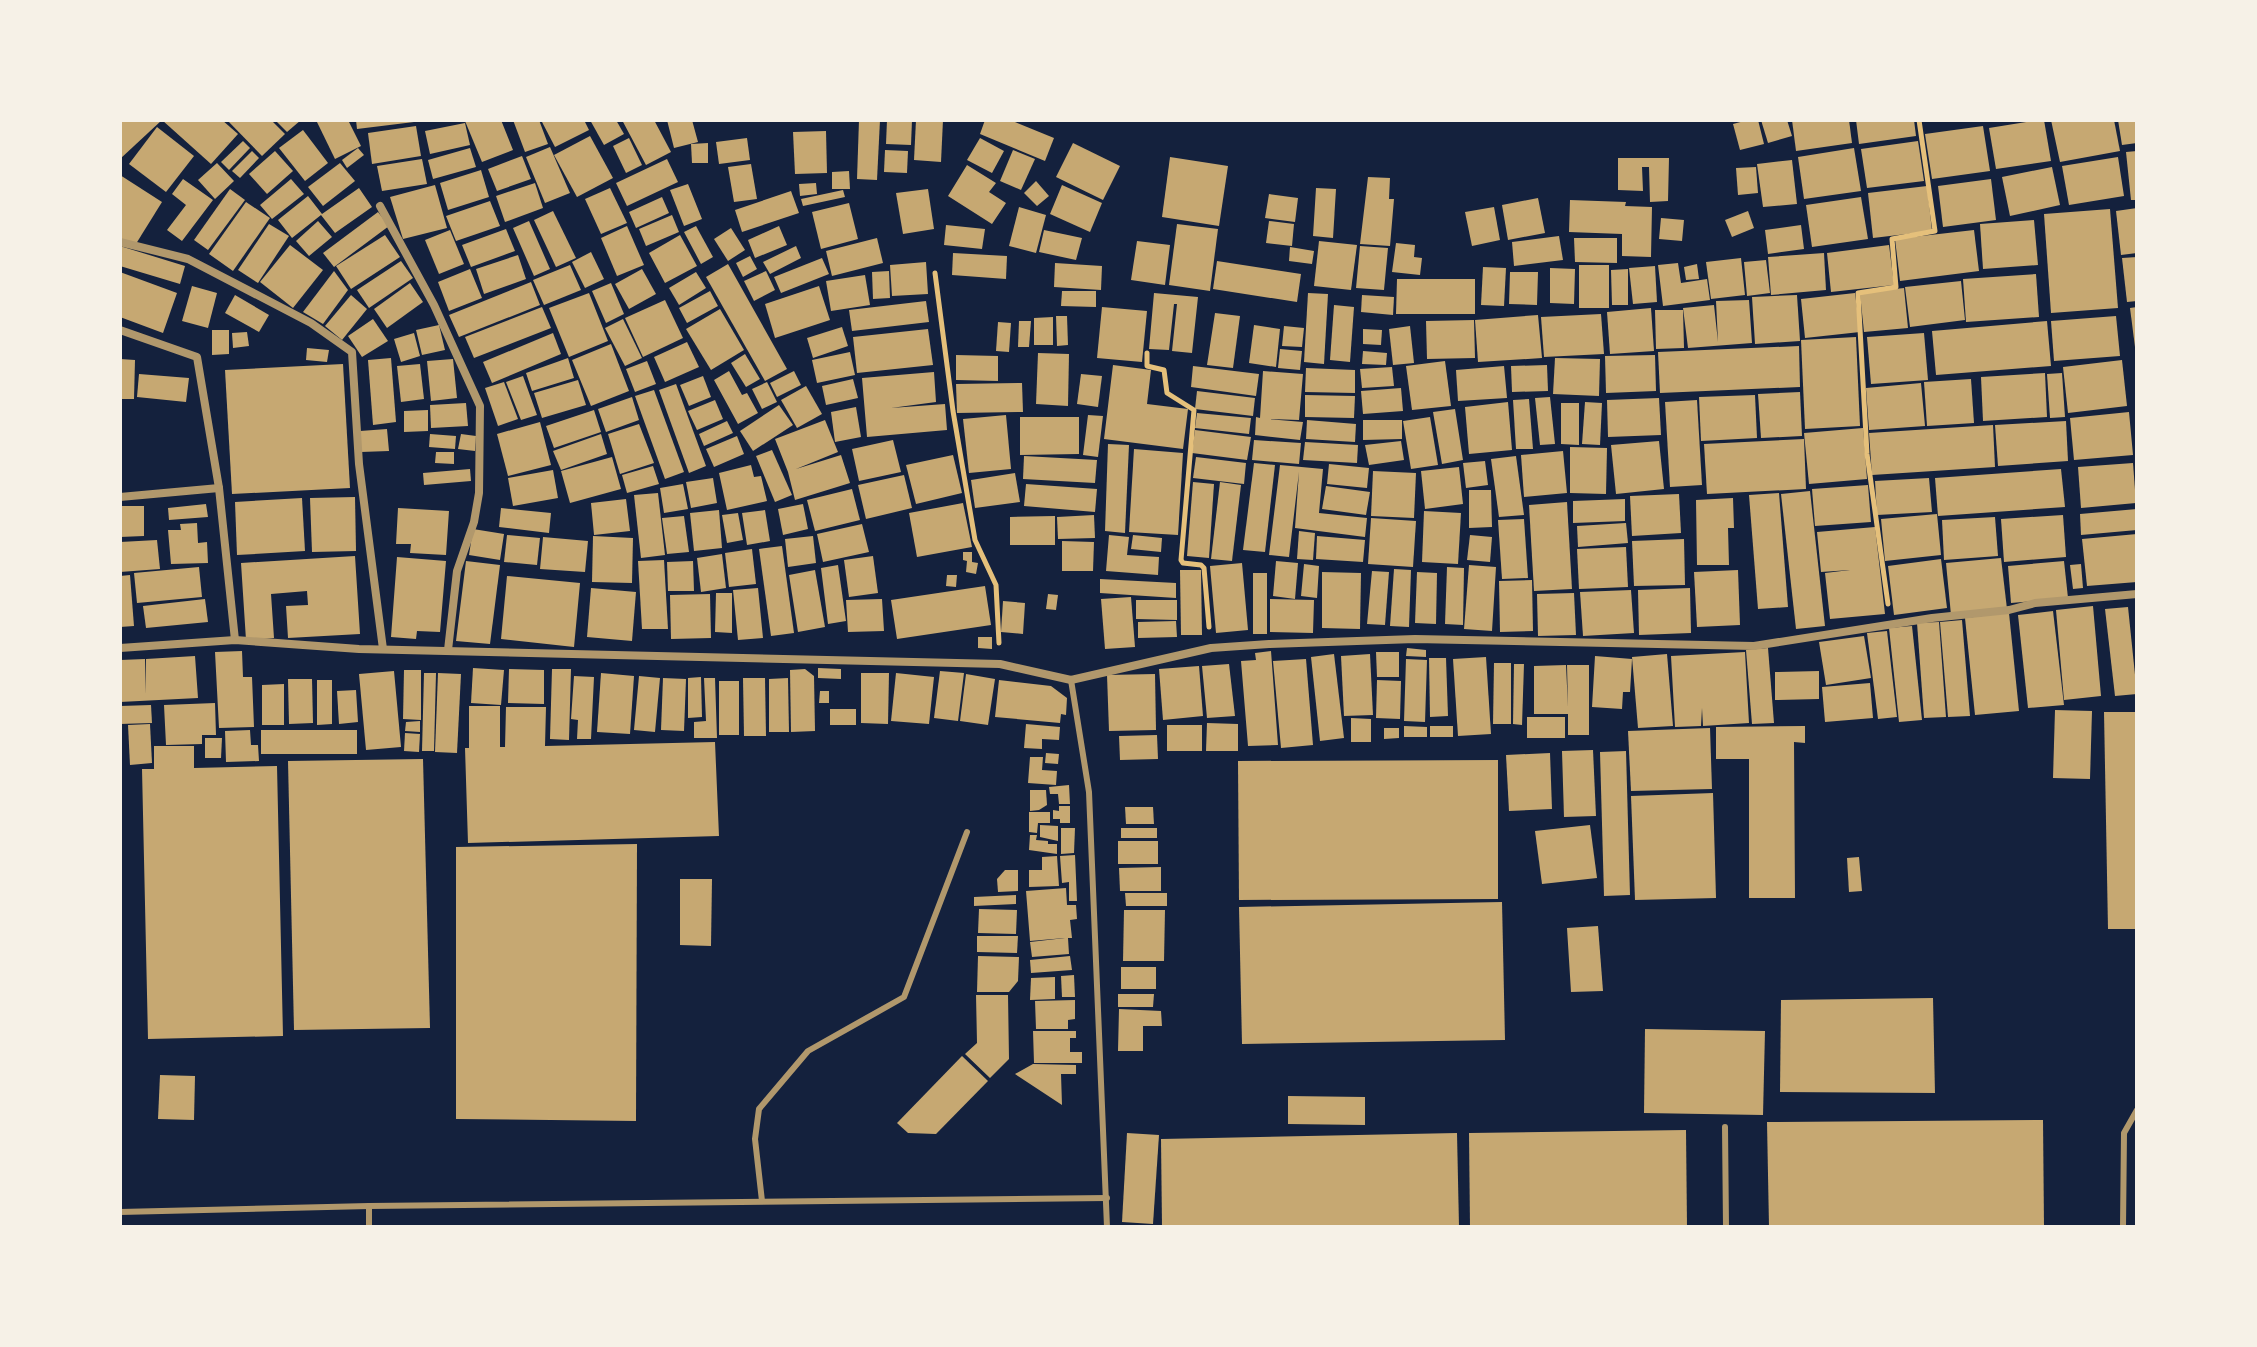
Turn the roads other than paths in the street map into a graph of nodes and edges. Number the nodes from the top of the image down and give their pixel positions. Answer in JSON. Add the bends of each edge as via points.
{"nodes":[{"id":1,"x":380,"y":206,"type":"dead end"},
{"id":2,"x":120,"y":242,"type":"edge"},
{"id":3,"x":120,"y":330,"type":"edge"},
{"id":4,"x":219,"y":488,"type":"junction"},
{"id":5,"x":120,"y":497,"type":"edge"},
{"id":6,"x":2137,"y":594,"type":"edge"},
{"id":7,"x":235,"y":640,"type":"junction"},
{"id":8,"x":120,"y":648,"type":"edge"},
{"id":9,"x":383,"y":649,"type":"junction"},
{"id":10,"x":448,"y":650,"type":"junction"},
{"id":11,"x":1071,"y":680,"type":"junction"},
{"id":12,"x":967,"y":832,"type":"dead end"},
{"id":13,"x":2137,"y":1110,"type":"edge"},
{"id":14,"x":1725,"y":1127,"type":"dead end"},
{"id":15,"x":1107,"y":1198,"type":"junction"},
{"id":16,"x":762,"y":1201,"type":"junction"},
{"id":17,"x":369,"y":1206,"type":"junction"},
{"id":18,"x":120,"y":1212,"type":"edge"},
{"id":19,"x":369,"y":1227,"type":"edge"},
{"id":20,"x":1107,"y":1227,"type":"edge"},
{"id":21,"x":1726,"y":1227,"type":"edge"},
{"id":22,"x":2123,"y":1227,"type":"edge"}],
"edges":[{"from":1,"to":10,"type":"street","via":[[434,305],[480,406],[479,493],[457,571]]},
{"from":2,"to":9,"type":"street","via":[[188,259],[311,323],[352,352],[359,464]]},
{"from":3,"to":4,"type":"street","via":[[197,357]]},
{"from":4,"to":5,"type":"street"},
{"from":4,"to":7,"type":"street"},
{"from":6,"to":11,"type":"street","via":[[2035,603],[1754,646],[1415,639],[1211,648]]},
{"from":7,"to":8,"type":"street"},
{"from":7,"to":9,"type":"street"},
{"from":9,"to":10,"type":"street"},
{"from":10,"to":11,"type":"street","via":[[1000,664]]},
{"from":11,"to":15,"type":"lane","via":[[1089,792]]},
{"from":12,"to":16,"type":"lane","via":[[904,997],[808,1051],[759,1109],[755,1139]]},
{"from":13,"to":22,"type":"lane","via":[[2124,1133]]},
{"from":14,"to":21,"type":"lane"},
{"from":15,"to":16,"type":"lane"},
{"from":15,"to":20,"type":"lane"},
{"from":16,"to":17,"type":"lane"},
{"from":17,"to":18,"type":"lane"},
{"from":17,"to":19,"type":"lane"}]}
